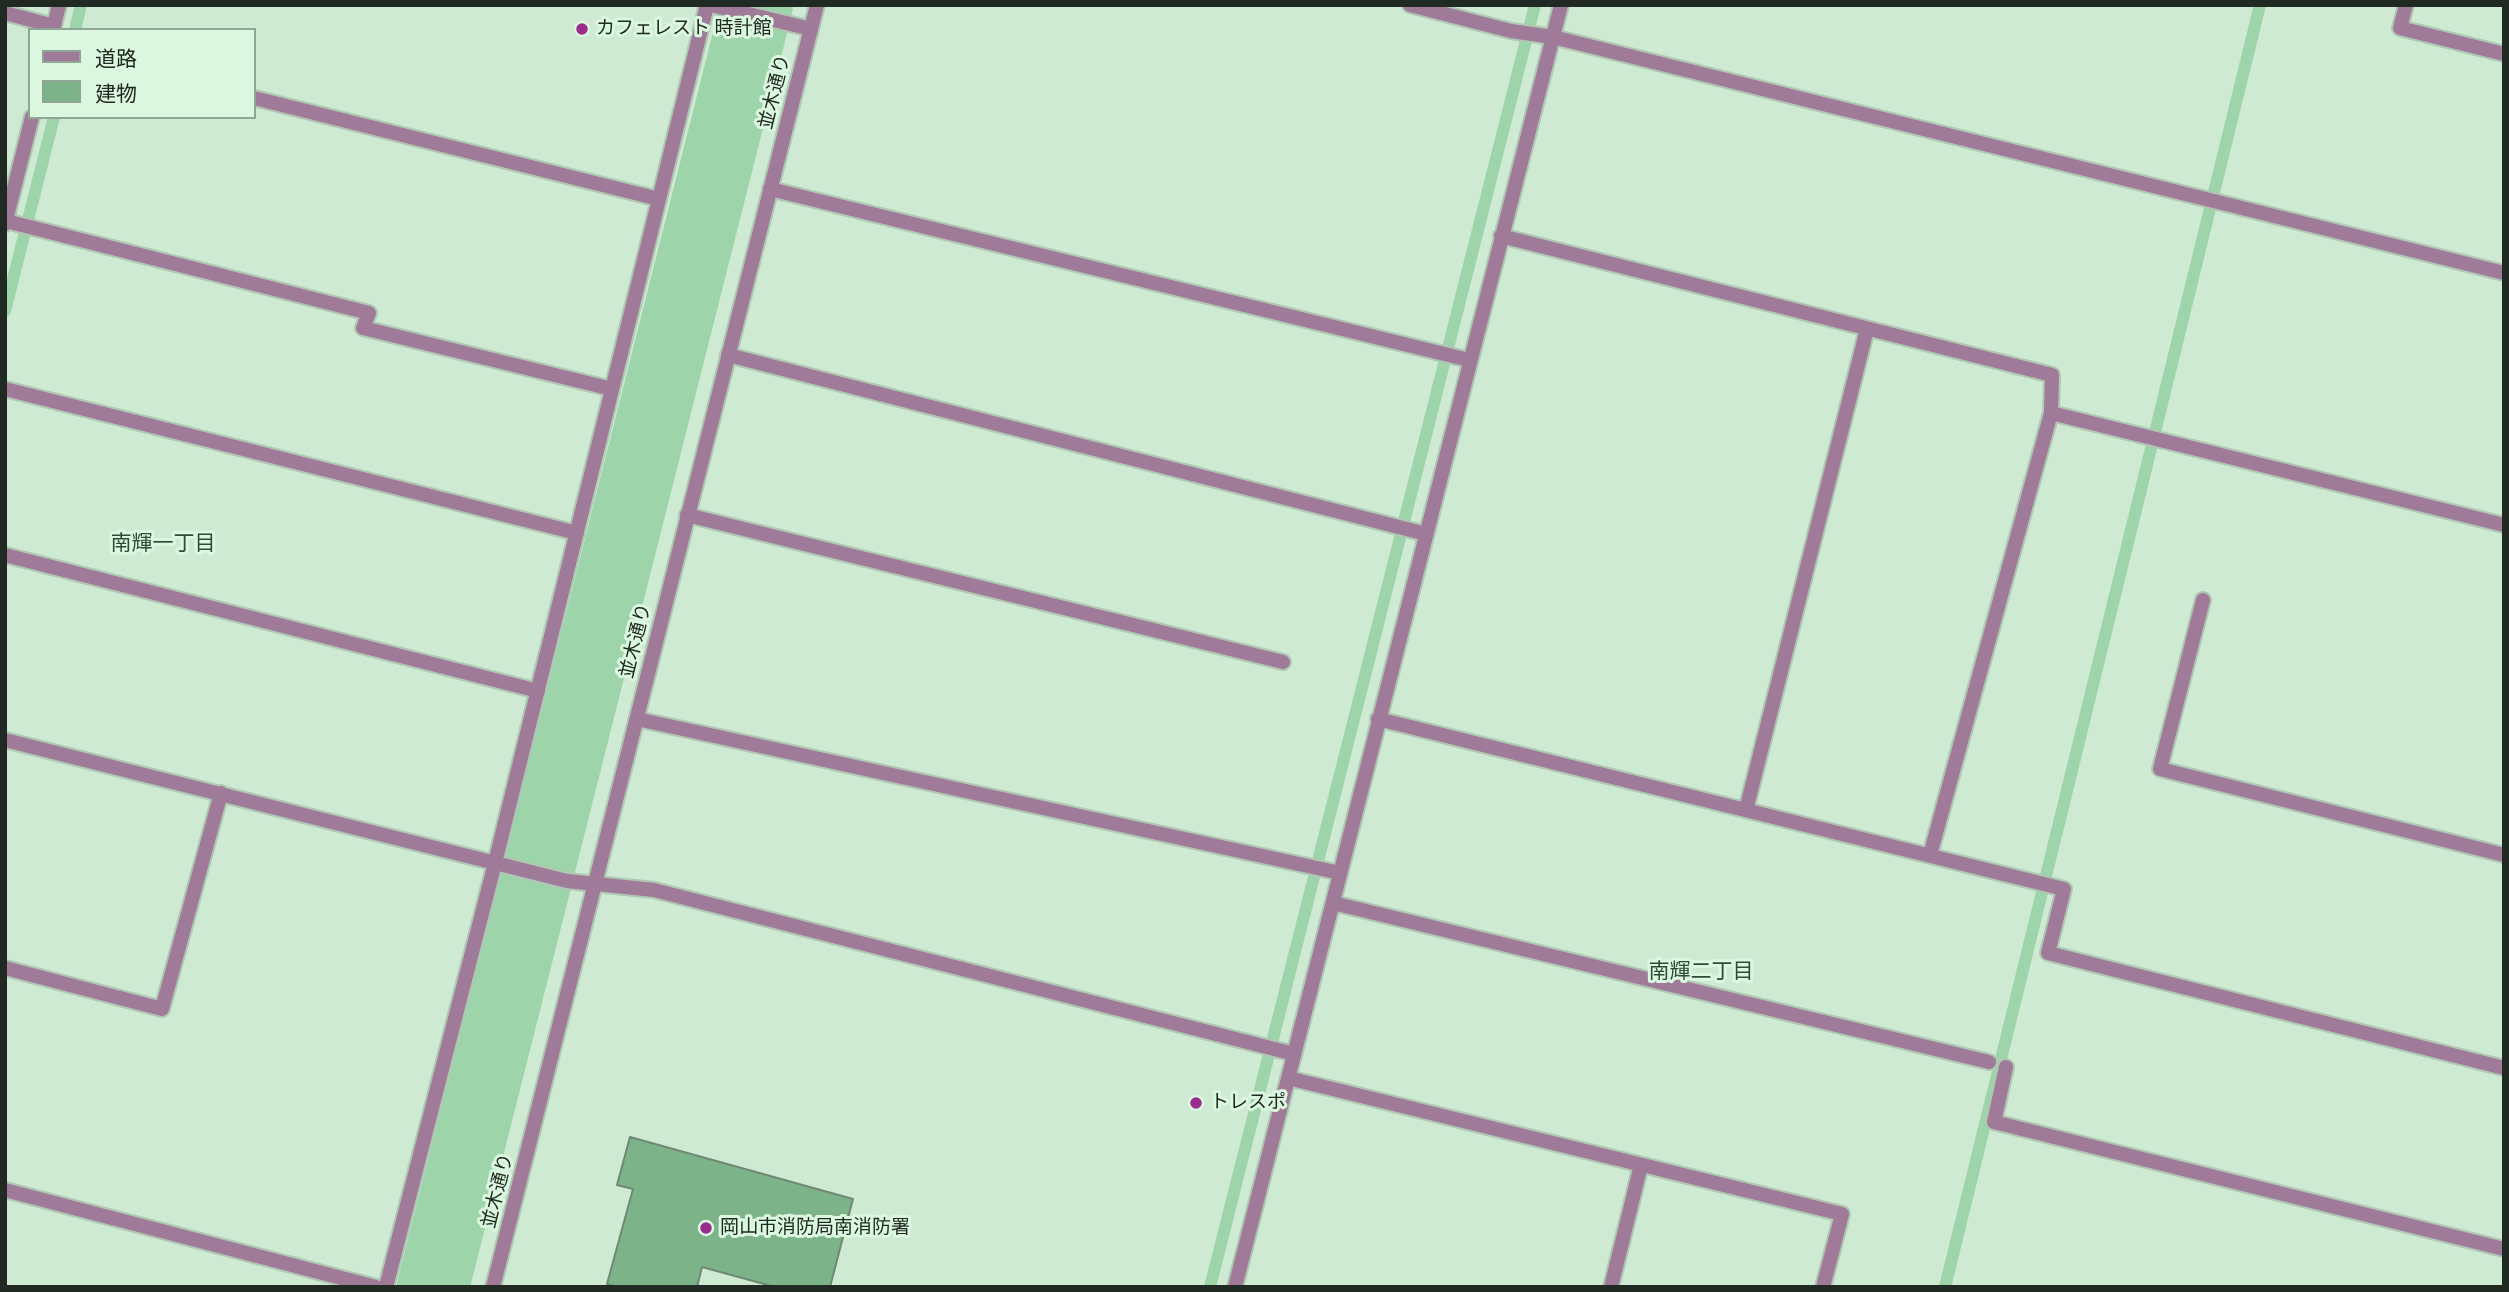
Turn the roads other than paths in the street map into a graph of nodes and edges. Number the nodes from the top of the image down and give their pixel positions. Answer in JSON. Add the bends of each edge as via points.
{"nodes":[{"id":1,"x":59,"y":5,"type":"edge"},
{"id":2,"x":817,"y":5,"type":"edge"},
{"id":3,"x":1410,"y":5,"type":"edge"},
{"id":4,"x":1561,"y":5,"type":"edge"},
{"id":5,"x":2406,"y":5,"type":"edge"},
{"id":6,"x":714,"y":6,"type":"edge"},
{"id":7,"x":5,"y":13,"type":"edge"},
{"id":8,"x":54,"y":28,"type":"edge"},
{"id":9,"x":811,"y":29,"type":"junction"},
{"id":10,"x":1553,"y":37,"type":"junction"},
{"id":11,"x":2504,"y":54,"type":"edge"},
{"id":12,"x":256,"y":99,"type":"edge"},
{"id":13,"x":32,"y":119,"type":"edge"},
{"id":14,"x":770,"y":189,"type":"junction"},
{"id":15,"x":659,"y":199,"type":"junction"},
{"id":16,"x":11,"y":223,"type":"edge"},
{"id":17,"x":1501,"y":236,"type":"junction"},
{"id":18,"x":2504,"y":273,"type":"edge"},
{"id":19,"x":1867,"y":329,"type":"junction"},
{"id":20,"x":728,"y":355,"type":"junction"},
{"id":21,"x":1464,"y":359,"type":"junction"},
{"id":22,"x":5,"y":389,"type":"edge"},
{"id":23,"x":612,"y":389,"type":"junction"},
{"id":24,"x":2052,"y":412,"type":"junction"},
{"id":25,"x":687,"y":515,"type":"junction"},
{"id":26,"x":2504,"y":525,"type":"edge"},
{"id":27,"x":577,"y":533,"type":"junction"},
{"id":28,"x":1420,"y":533,"type":"junction"},
{"id":29,"x":5,"y":555,"type":"edge"},
{"id":30,"x":2203,"y":600,"type":"dead end"},
{"id":31,"x":1283,"y":662,"type":"dead end"},
{"id":32,"x":538,"y":691,"type":"junction"},
{"id":33,"x":637,"y":719,"type":"junction"},
{"id":34,"x":1378,"y":719,"type":"junction"},
{"id":35,"x":5,"y":740,"type":"edge"},
{"id":36,"x":221,"y":793,"type":"junction"},
{"id":37,"x":1746,"y":810,"type":"junction"},
{"id":38,"x":1930,"y":855,"type":"junction"},
{"id":39,"x":2504,"y":855,"type":"edge"},
{"id":40,"x":503,"y":865,"type":"junction"},
{"id":41,"x":1334,"y":872,"type":"junction"},
{"id":42,"x":596,"y":885,"type":"junction"},
{"id":43,"x":1333,"y":903,"type":"junction"},
{"id":44,"x":5,"y":968,"type":"edge"},
{"id":45,"x":1287,"y":1052,"type":"junction"},
{"id":46,"x":1989,"y":1062,"type":"dead end"},
{"id":47,"x":2006,"y":1067,"type":"dead end"},
{"id":48,"x":2504,"y":1068,"type":"edge"},
{"id":49,"x":1288,"y":1077,"type":"junction"},
{"id":50,"x":1641,"y":1165,"type":"junction"},
{"id":51,"x":5,"y":1190,"type":"edge"},
{"id":52,"x":2504,"y":1249,"type":"edge"},
{"id":53,"x":376,"y":1287,"type":"edge"},
{"id":54,"x":386,"y":1287,"type":"edge"},
{"id":55,"x":493,"y":1287,"type":"edge"},
{"id":56,"x":1236,"y":1287,"type":"edge"},
{"id":57,"x":1611,"y":1287,"type":"edge"},
{"id":58,"x":1823,"y":1287,"type":"edge"}],
"edges":[{"from":1,"to":8,"type":"street"},
{"from":2,"to":9,"type":"street","name":"並木通り"},
{"from":3,"to":10,"type":"street"},
{"from":4,"to":10,"type":"street"},
{"from":5,"to":11,"type":"street","via":[[2400,28]]},
{"from":6,"to":9,"type":"street"},
{"from":6,"to":15,"type":"street"},
{"from":7,"to":8,"type":"street"},
{"from":9,"to":14,"type":"street","name":"並木通り"},
{"from":10,"to":17,"type":"street"},
{"from":10,"to":18,"type":"street"},
{"from":12,"to":15,"type":"street"},
{"from":13,"to":16,"type":"street"},
{"from":14,"to":20,"type":"street","name":"並木通り"},
{"from":14,"to":21,"type":"street"},
{"from":15,"to":23,"type":"street"},
{"from":16,"to":23,"type":"street","via":[[369,313],[363,328]]},
{"from":17,"to":19,"type":"street"},
{"from":17,"to":21,"type":"street"},
{"from":19,"to":24,"type":"street","via":[[2052,375]]},
{"from":19,"to":37,"type":"street"},
{"from":20,"to":25,"type":"street","name":"並木通り"},
{"from":20,"to":28,"type":"street"},
{"from":21,"to":28,"type":"street"},
{"from":22,"to":27,"type":"street"},
{"from":23,"to":27,"type":"street"},
{"from":24,"to":26,"type":"street"},
{"from":24,"to":38,"type":"street"},
{"from":25,"to":31,"type":"street"},
{"from":25,"to":33,"type":"street","name":"並木通り"},
{"from":27,"to":32,"type":"street"},
{"from":28,"to":34,"type":"street"},
{"from":29,"to":32,"type":"street"},
{"from":30,"to":39,"type":"street","via":[[2160,769]]},
{"from":32,"to":40,"type":"street"},
{"from":33,"to":41,"type":"street"},
{"from":33,"to":42,"type":"street","name":"並木通り"},
{"from":34,"to":37,"type":"street"},
{"from":34,"to":41,"type":"street"},
{"from":35,"to":36,"type":"street"},
{"from":36,"to":40,"type":"street"},
{"from":36,"to":44,"type":"street","via":[[162,1009]]},
{"from":37,"to":38,"type":"street"},
{"from":38,"to":48,"type":"street","via":[[2064,889],[2048,953]]},
{"from":40,"to":42,"type":"street"},
{"from":40,"to":54,"type":"street"},
{"from":41,"to":43,"type":"street"},
{"from":42,"to":45,"type":"street","via":[[654,890]]},
{"from":42,"to":55,"type":"street","name":"並木通り"},
{"from":43,"to":45,"type":"street"},
{"from":43,"to":46,"type":"street"},
{"from":45,"to":49,"type":"street"},
{"from":47,"to":52,"type":"street","via":[[1994,1122]]},
{"from":49,"to":50,"type":"street"},
{"from":49,"to":56,"type":"street"},
{"from":50,"to":57,"type":"street"},
{"from":50,"to":58,"type":"street","via":[[1842,1214]]},
{"from":51,"to":53,"type":"street"}]}
